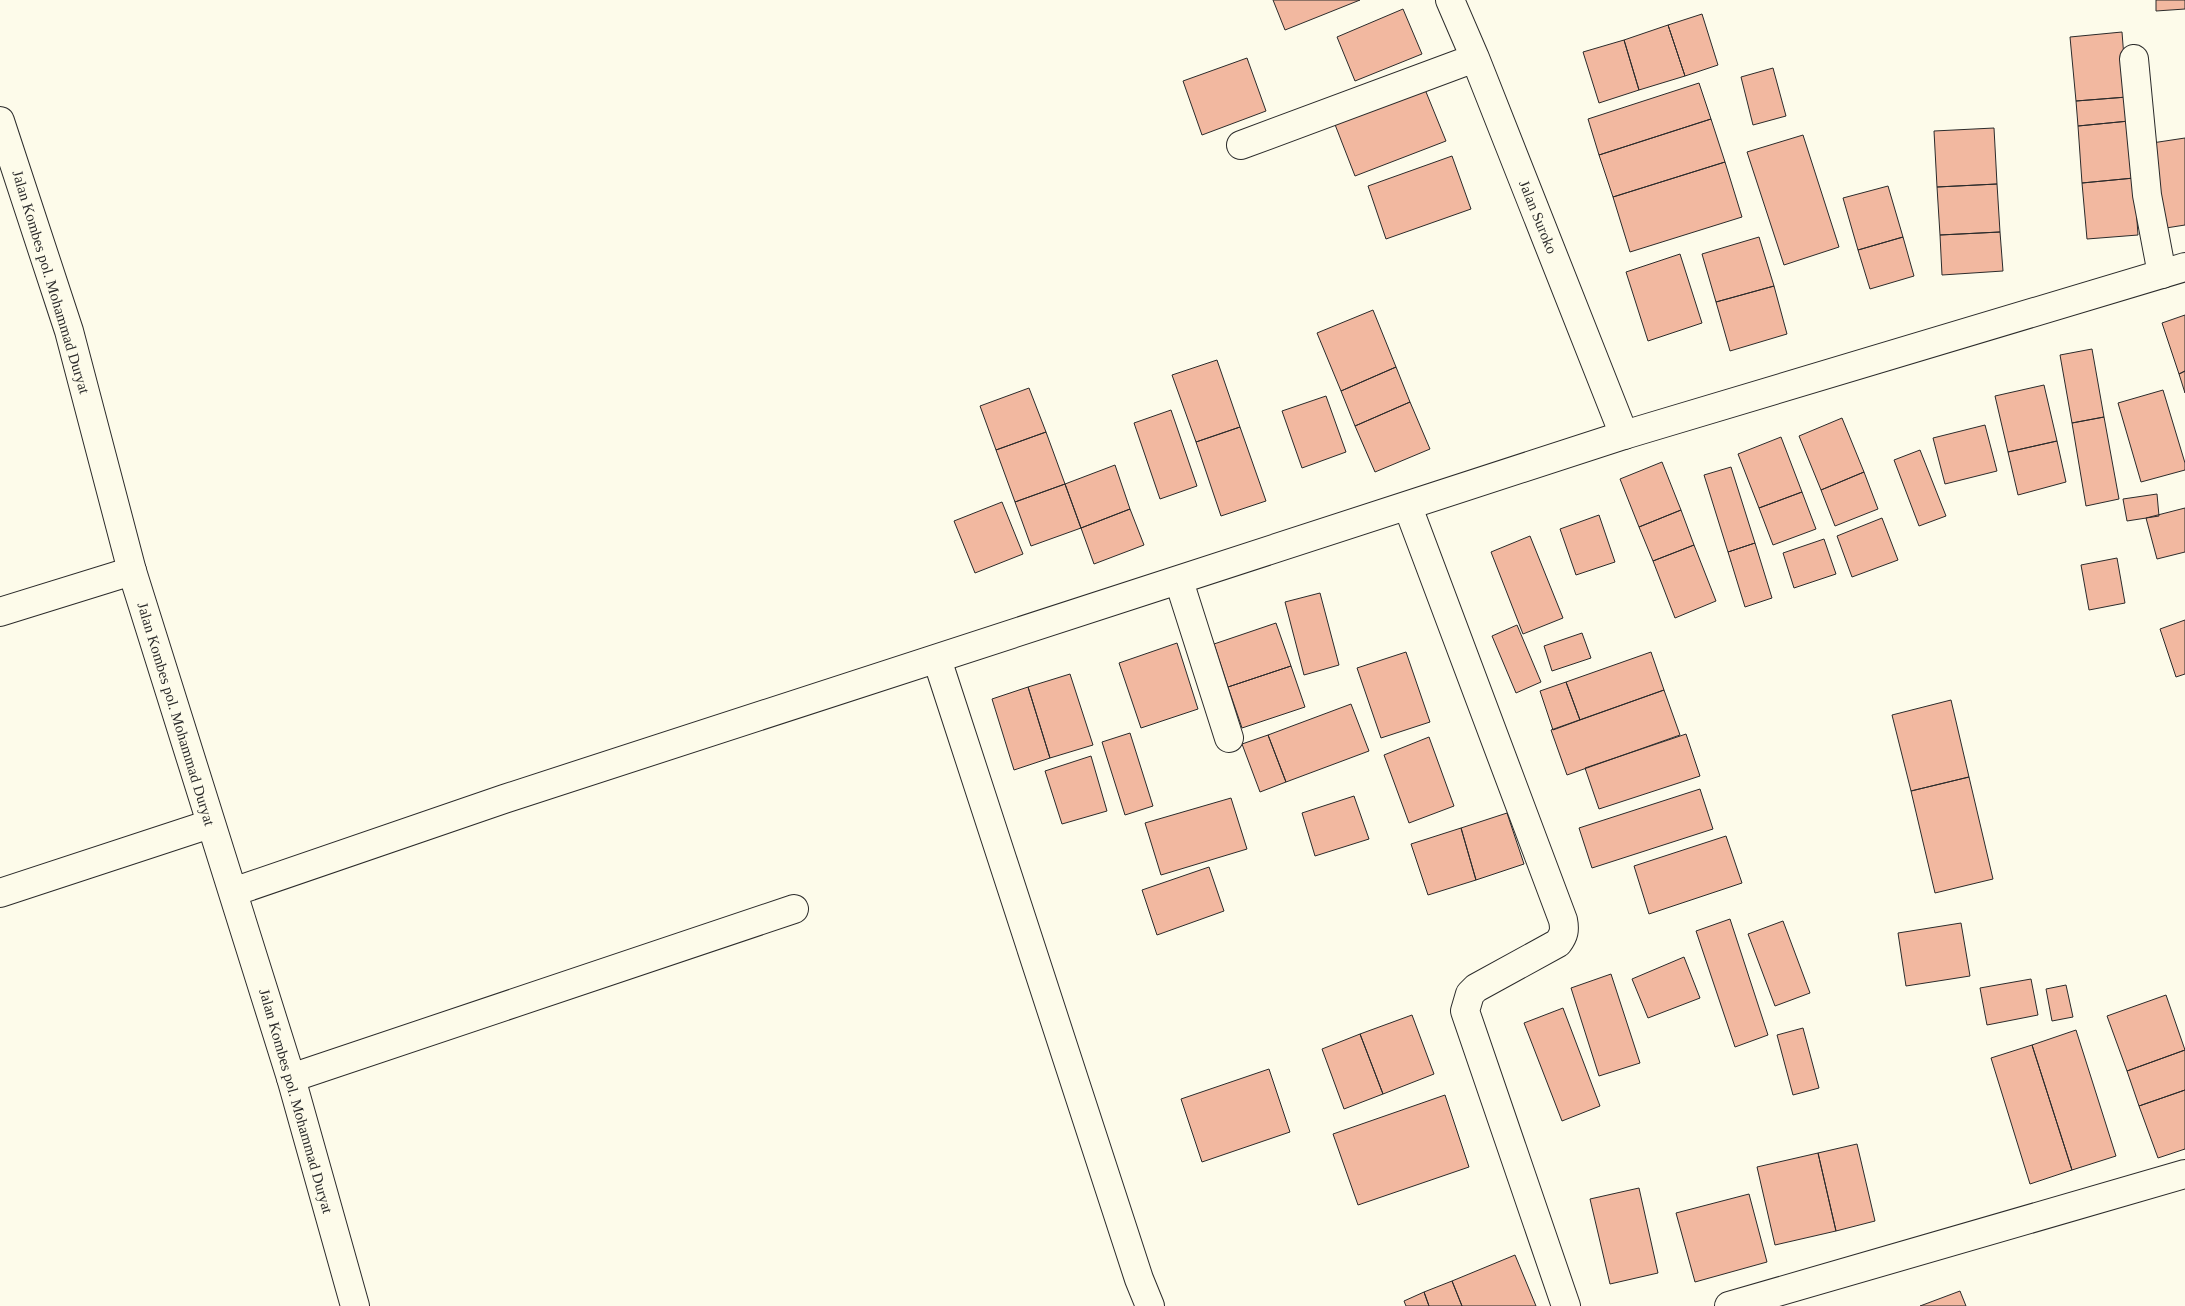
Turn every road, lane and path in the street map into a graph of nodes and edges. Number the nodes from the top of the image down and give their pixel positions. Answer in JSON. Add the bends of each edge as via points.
{"nodes":[{"id":1,"x":1450,"y":0,"type":"edge"},
{"id":2,"x":1475,"y":58,"type":"junction"},
{"id":3,"x":2134,"y":60,"type":"dead end"},
{"id":4,"x":0,"y":121,"type":"edge"},
{"id":5,"x":1242,"y":145,"type":"dead end"},
{"id":6,"x":2174,"y":270,"type":"edge"},
{"id":7,"x":1624,"y":435,"type":"junction"},
{"id":8,"x":1408,"y":507,"type":"junction"},
{"id":9,"x":132,"y":571,"type":"junction"},
{"id":10,"x":1179,"y":581,"type":"junction"},
{"id":11,"x":0,"y":612,"type":"edge"},
{"id":12,"x":937,"y":659,"type":"junction"},
{"id":13,"x":1229,"y":738,"type":"dead end"},
{"id":14,"x":210,"y":824,"type":"junction"},
{"id":15,"x":233,"y":892,"type":"junction"},
{"id":16,"x":0,"y":893,"type":"edge"},
{"id":17,"x":794,"y":909,"type":"dead end"},
{"id":18,"x":290,"y":1078,"type":"junction"},
{"id":19,"x":2185,"y":1174,"type":"edge"},
{"id":20,"x":356,"y":1306,"type":"edge"},
{"id":21,"x":1150,"y":1306,"type":"edge"},
{"id":22,"x":1566,"y":1306,"type":"edge"},
{"id":23,"x":1729,"y":1306,"type":"edge"}],
"edges":[{"from":1,"to":2,"type":"street","name":"Jalan Suroko"},
{"from":2,"to":5,"type":"street"},
{"from":2,"to":7,"type":"street","name":"Jalan Suroko"},
{"from":3,"to":6,"type":"street","via":[[2147,195]]},
{"from":4,"to":9,"type":"street","name":"Jalan Kombes pol. Mohammad Duryat","via":[[69,331]]},
{"from":6,"to":7,"type":"street"},
{"from":7,"to":8,"type":"street"},
{"from":8,"to":10,"type":"street"},
{"from":8,"to":22,"type":"street","via":[[1565,930],[1558,943],[1476,988],[1470,994],[1465,1011]]},
{"from":9,"to":11,"type":"street"},
{"from":9,"to":14,"type":"street","name":"Jalan Kombes pol. Mohammad Duryat"},
{"from":10,"to":12,"type":"street"},
{"from":10,"to":13,"type":"street"},
{"from":12,"to":15,"type":"street","via":[[513,796]]},
{"from":12,"to":21,"type":"street"},
{"from":14,"to":15,"type":"street","name":"Jalan Kombes pol. Mohammad Duryat"},
{"from":14,"to":16,"type":"street"},
{"from":15,"to":18,"type":"street","name":"Jalan Kombes pol. Mohammad Duryat"},
{"from":17,"to":18,"type":"street"},
{"from":18,"to":20,"type":"street","name":"Jalan Kombes pol. Mohammad Duryat"},
{"from":19,"to":23,"type":"street"}]}
